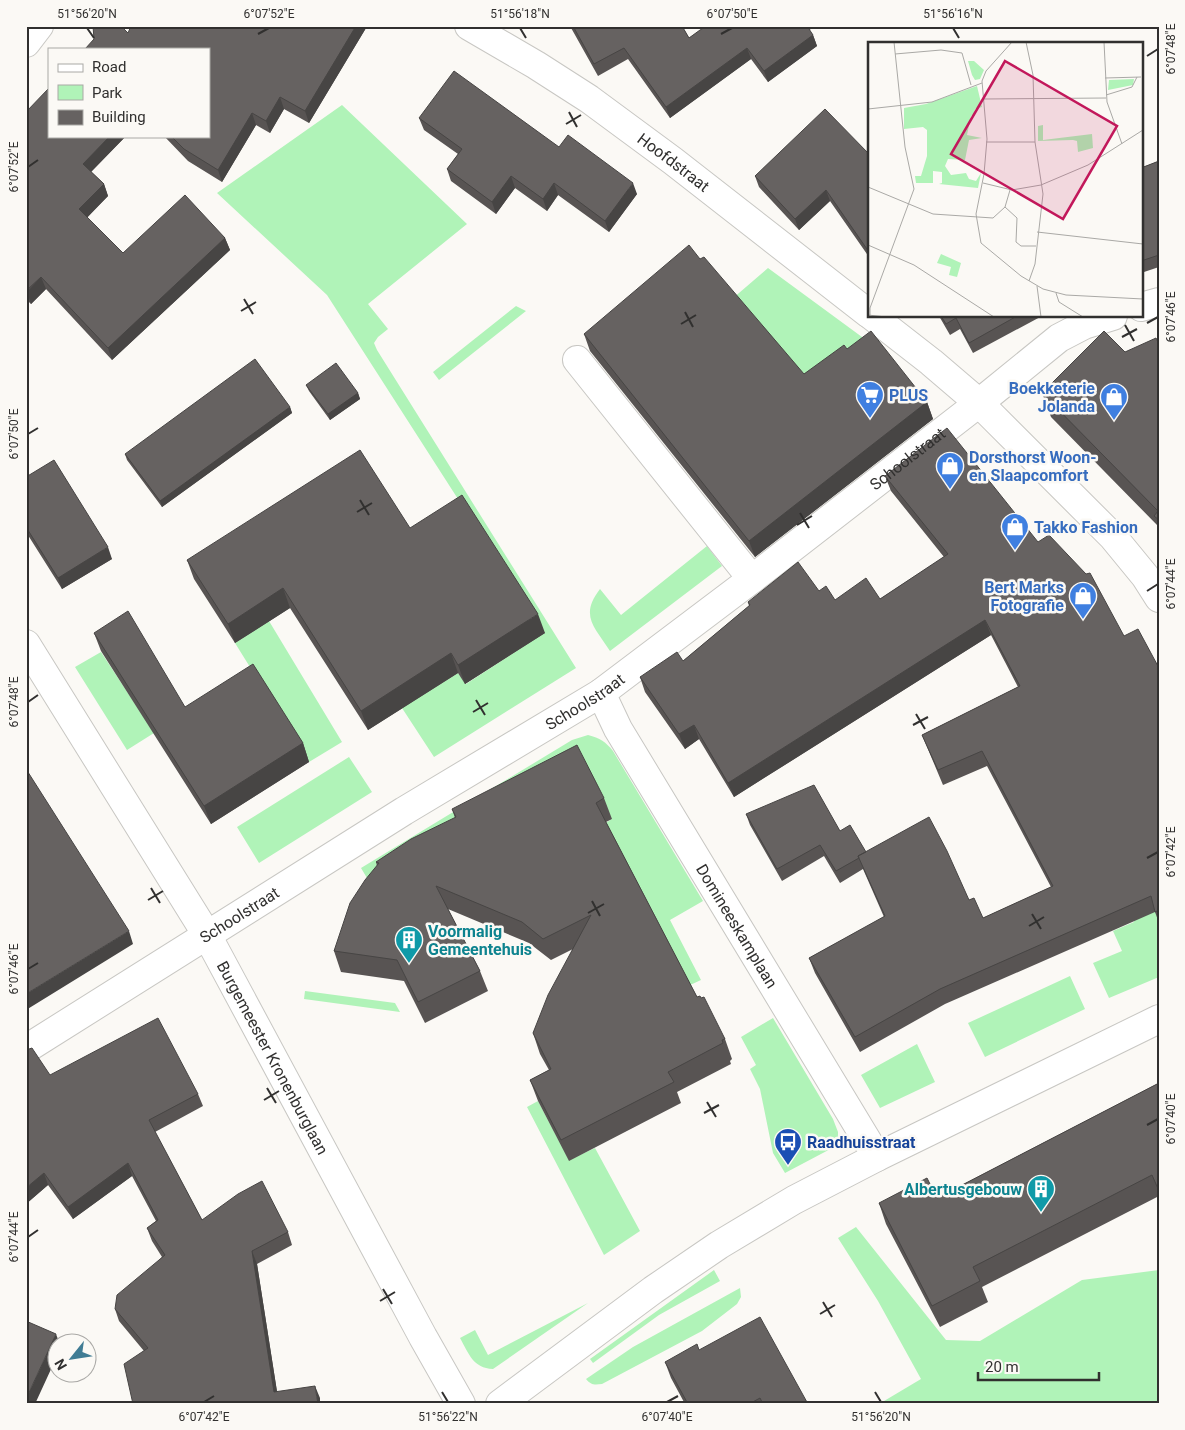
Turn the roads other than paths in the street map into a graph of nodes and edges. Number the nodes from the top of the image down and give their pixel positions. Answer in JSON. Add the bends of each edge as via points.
{"nodes":[{"id":1,"x":40,"y":26,"type":"edge"},
{"id":2,"x":469,"y":26,"type":"edge"},
{"id":3,"x":26,"y":43,"type":"edge"},
{"id":4,"x":1159,"y":302,"type":"edge"},
{"id":5,"x":1142,"y":307,"type":"edge"},
{"id":6,"x":868,"y":313,"type":"edge"},
{"id":7,"x":875,"y":318,"type":"edge"},
{"id":8,"x":1107,"y":318,"type":"edge"},
{"id":9,"x":577,"y":360,"type":"dead end"},
{"id":10,"x":979,"y":403,"type":"junction"},
{"id":11,"x":752,"y":579,"type":"junction"},
{"id":12,"x":1159,"y":598,"type":"edge"},
{"id":13,"x":26,"y":644,"type":"edge"},
{"id":14,"x":601,"y":692,"type":"junction"},
{"id":15,"x":207,"y":935,"type":"junction"},
{"id":16,"x":1159,"y":1019,"type":"edge"},
{"id":17,"x":26,"y":1049,"type":"edge"},
{"id":18,"x":876,"y":1157,"type":"junction"},
{"id":19,"x":462,"y":1404,"type":"edge"},
{"id":20,"x":500,"y":1404,"type":"edge"}],
"edges":[{"from":1,"to":3,"type":"street"},
{"from":2,"to":6,"type":"street","name":"Hoofdstraat","via":[[589,98]]},
{"from":4,"to":5,"type":"street"},
{"from":7,"to":10,"type":"street"},
{"from":8,"to":10,"type":"street","name":"Schoolstraat","via":[[1059,338]]},
{"from":9,"to":11,"type":"street"},
{"from":10,"to":11,"type":"street","name":"Schoolstraat"},
{"from":10,"to":12,"type":"street","via":[[1113,537]]},
{"from":11,"to":14,"type":"street","name":"Schoolstraat"},
{"from":13,"to":15,"type":"street","name":"Burgemeester Kronenburglaan"},
{"from":14,"to":15,"type":"street","name":"Schoolstraat"},
{"from":14,"to":18,"type":"street","name":"Domineeskamplaan","via":[[618,729]]},
{"from":15,"to":17,"type":"street","name":"Schoolstraat"},
{"from":15,"to":19,"type":"street","name":"Burgemeester Kronenburglaan"},
{"from":16,"to":18,"type":"street"},
{"from":18,"to":20,"type":"street","via":[[794,1200],[719,1245]]}]}
